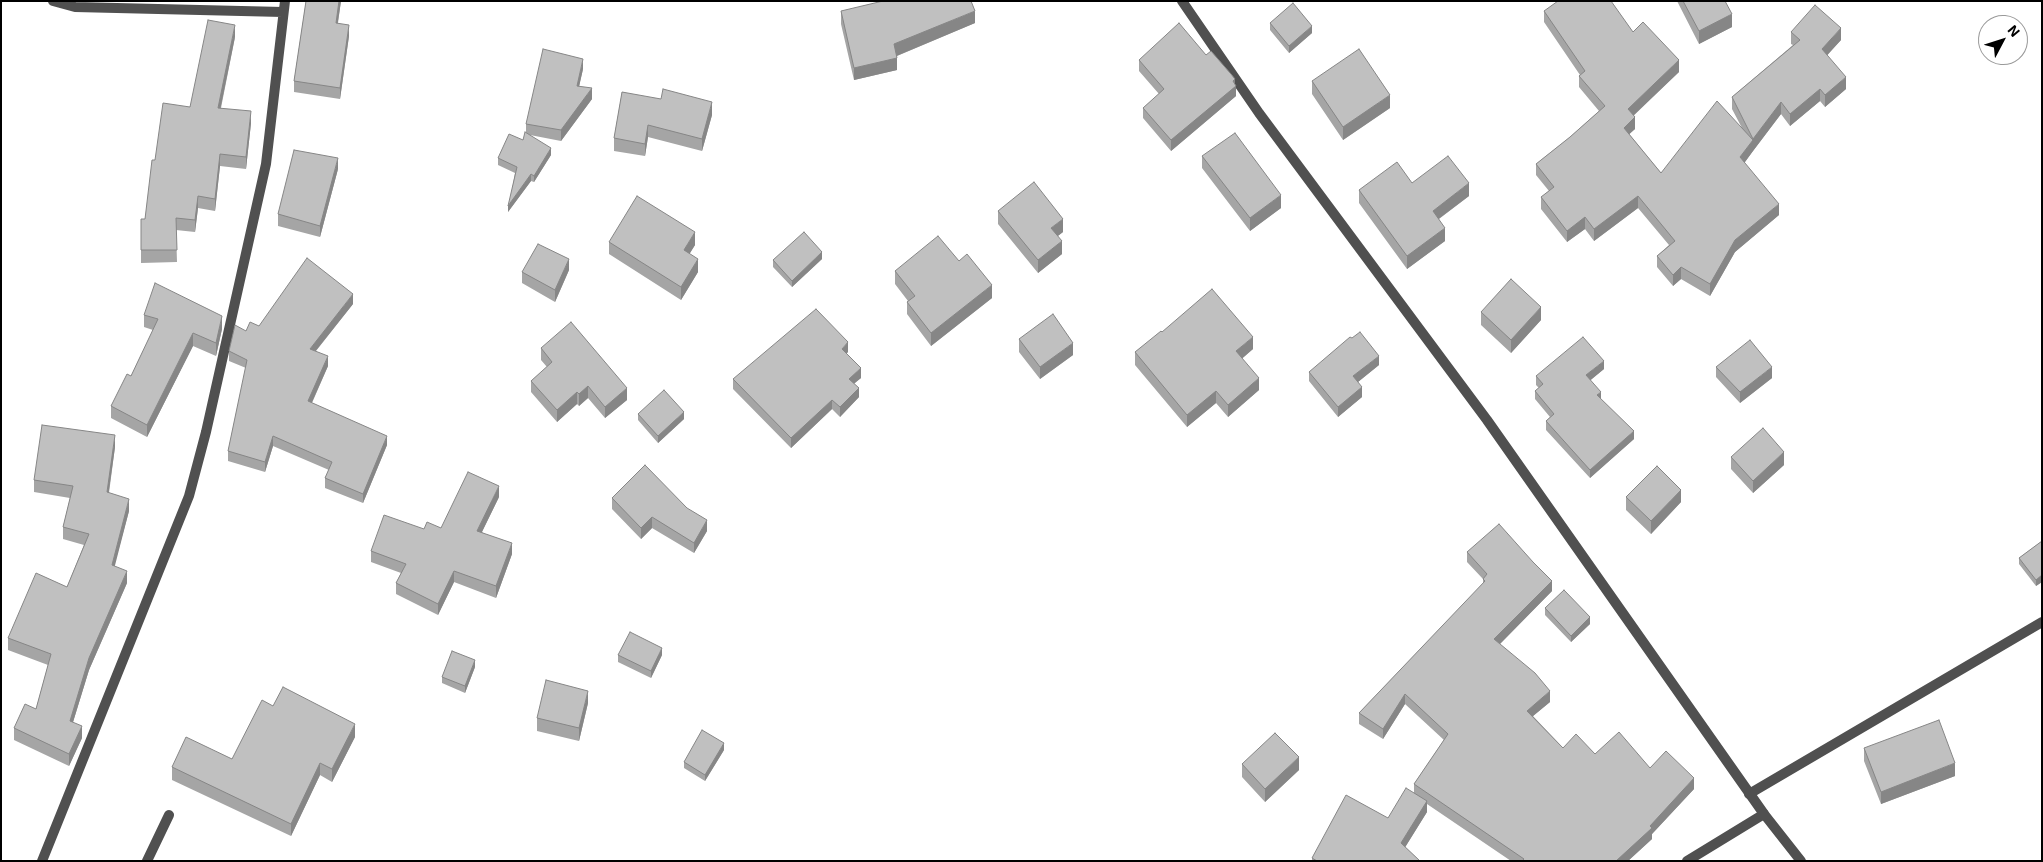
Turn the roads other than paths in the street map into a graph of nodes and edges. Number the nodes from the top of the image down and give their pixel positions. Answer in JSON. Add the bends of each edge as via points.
{"nodes":[{"id":1,"x":53,"y":1,"type":"edge"},
{"id":2,"x":1182,"y":1,"type":"edge"},
{"id":3,"x":284,"y":6,"type":"edge"},
{"id":4,"x":2042,"y":622,"type":"edge"},
{"id":5,"x":1749,"y":794,"type":"junction"},
{"id":6,"x":1764,"y":814,"type":"junction"},
{"id":7,"x":169,"y":816,"type":"dead end"},
{"id":8,"x":42,"y":861,"type":"edge"},
{"id":9,"x":147,"y":861,"type":"edge"},
{"id":10,"x":1687,"y":861,"type":"edge"},
{"id":11,"x":1801,"y":861,"type":"edge"}],
"edges":[{"from":1,"to":3,"type":"street","via":[[75,7]]},
{"from":2,"to":5,"type":"street","via":[[1259,112],[1487,420]]},
{"from":3,"to":8,"type":"street","via":[[266,164],[189,496]]},
{"from":4,"to":5,"type":"street"},
{"from":5,"to":6,"type":"street"},
{"from":6,"to":10,"type":"street"},
{"from":6,"to":11,"type":"street"},
{"from":7,"to":9,"type":"street"}]}
